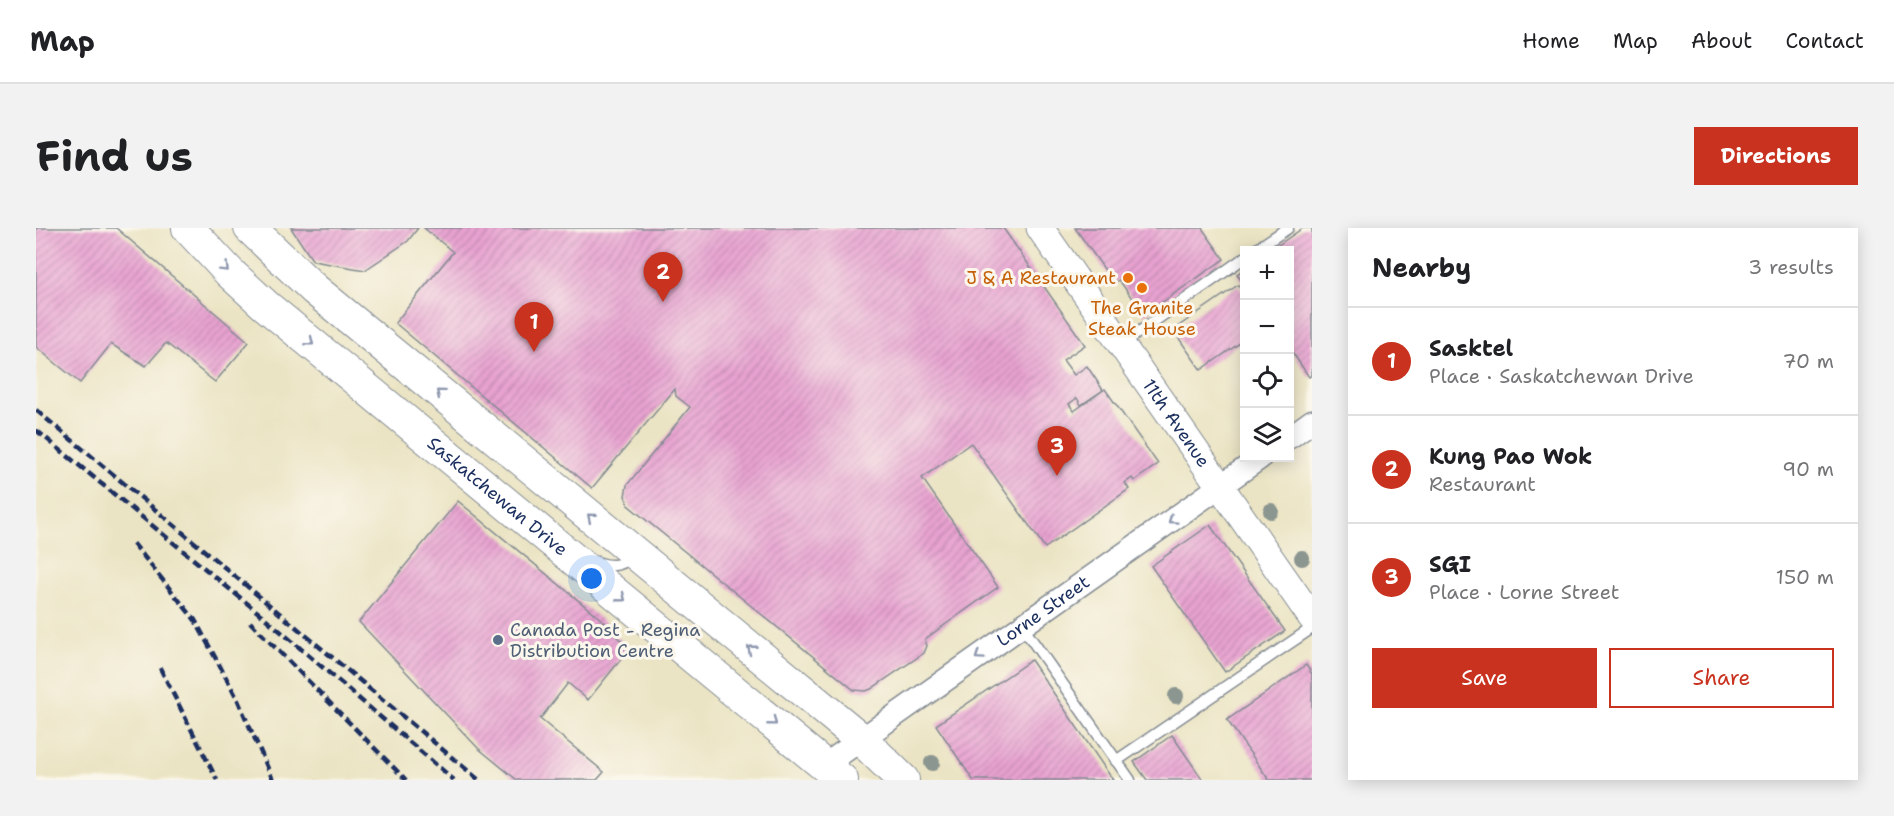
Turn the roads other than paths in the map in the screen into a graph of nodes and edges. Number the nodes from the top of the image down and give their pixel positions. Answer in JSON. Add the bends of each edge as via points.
{"nodes":[{"id":1,"x":188,"y":228,"type":"edge"},
{"id":2,"x":250,"y":228,"type":"edge"},
{"id":3,"x":1040,"y":228,"type":"edge"},
{"id":4,"x":1288,"y":228,"type":"edge"},
{"id":5,"x":1261,"y":246,"type":"edge"},
{"id":6,"x":1240,"y":261,"type":"edge"},
{"id":7,"x":1121,"y":344,"type":"junction"},
{"id":8,"x":1312,"y":421,"type":"edge"},
{"id":9,"x":1294,"y":434,"type":"edge"},
{"id":10,"x":1254,"y":462,"type":"edge"},
{"id":11,"x":1220,"y":486,"type":"junction"},
{"id":12,"x":561,"y":548,"type":"junction"},
{"id":13,"x":636,"y":554,"type":"junction"},
{"id":14,"x":1312,"y":618,"type":"edge"},
{"id":15,"x":1022,"y":626,"type":"junction"},
{"id":16,"x":1312,"y":628,"type":"edge"},
{"id":17,"x":861,"y":739,"type":"junction"},
{"id":18,"x":1116,"y":761,"type":"junction"},
{"id":19,"x":833,"y":772,"type":"edge"},
{"id":20,"x":903,"y":780,"type":"edge"},
{"id":21,"x":1130,"y":780,"type":"edge"}],
"edges":[{"from":1,"to":12,"type":"main road","name":"Saskatchewan Drive","one_way":true,"via":[[265,304]]},
{"from":13,"to":2,"type":"main road","one_way":true,"via":[[314,289]]},
{"from":3,"to":7,"type":"street","name":"11th Avenue"},
{"from":4,"to":5,"type":"lane"},
{"from":6,"to":7,"type":"lane"},
{"from":7,"to":11,"type":"street","name":"11th Avenue"},
{"from":8,"to":9,"type":"street"},
{"from":10,"to":11,"type":"street","name":"Lorne Street"},
{"from":11,"to":14,"type":"street","name":"11th Avenue"},
{"from":11,"to":15,"type":"street","name":"Lorne Street","one_way":true},
{"from":12,"to":13,"type":"lane","via":[[608,566],[619,565]]},
{"from":12,"to":19,"type":"main road","name":"Saskatchewan Drive","one_way":true},
{"from":17,"to":13,"type":"main road","one_way":true},
{"from":15,"to":17,"type":"street","name":"Lorne Street","one_way":true},
{"from":15,"to":18,"type":"lane"},
{"from":16,"to":18,"type":"lane"},
{"from":17,"to":19,"type":"street","name":"Lorne Street"},
{"from":17,"to":20,"type":"main road"},
{"from":18,"to":21,"type":"lane"}]}
